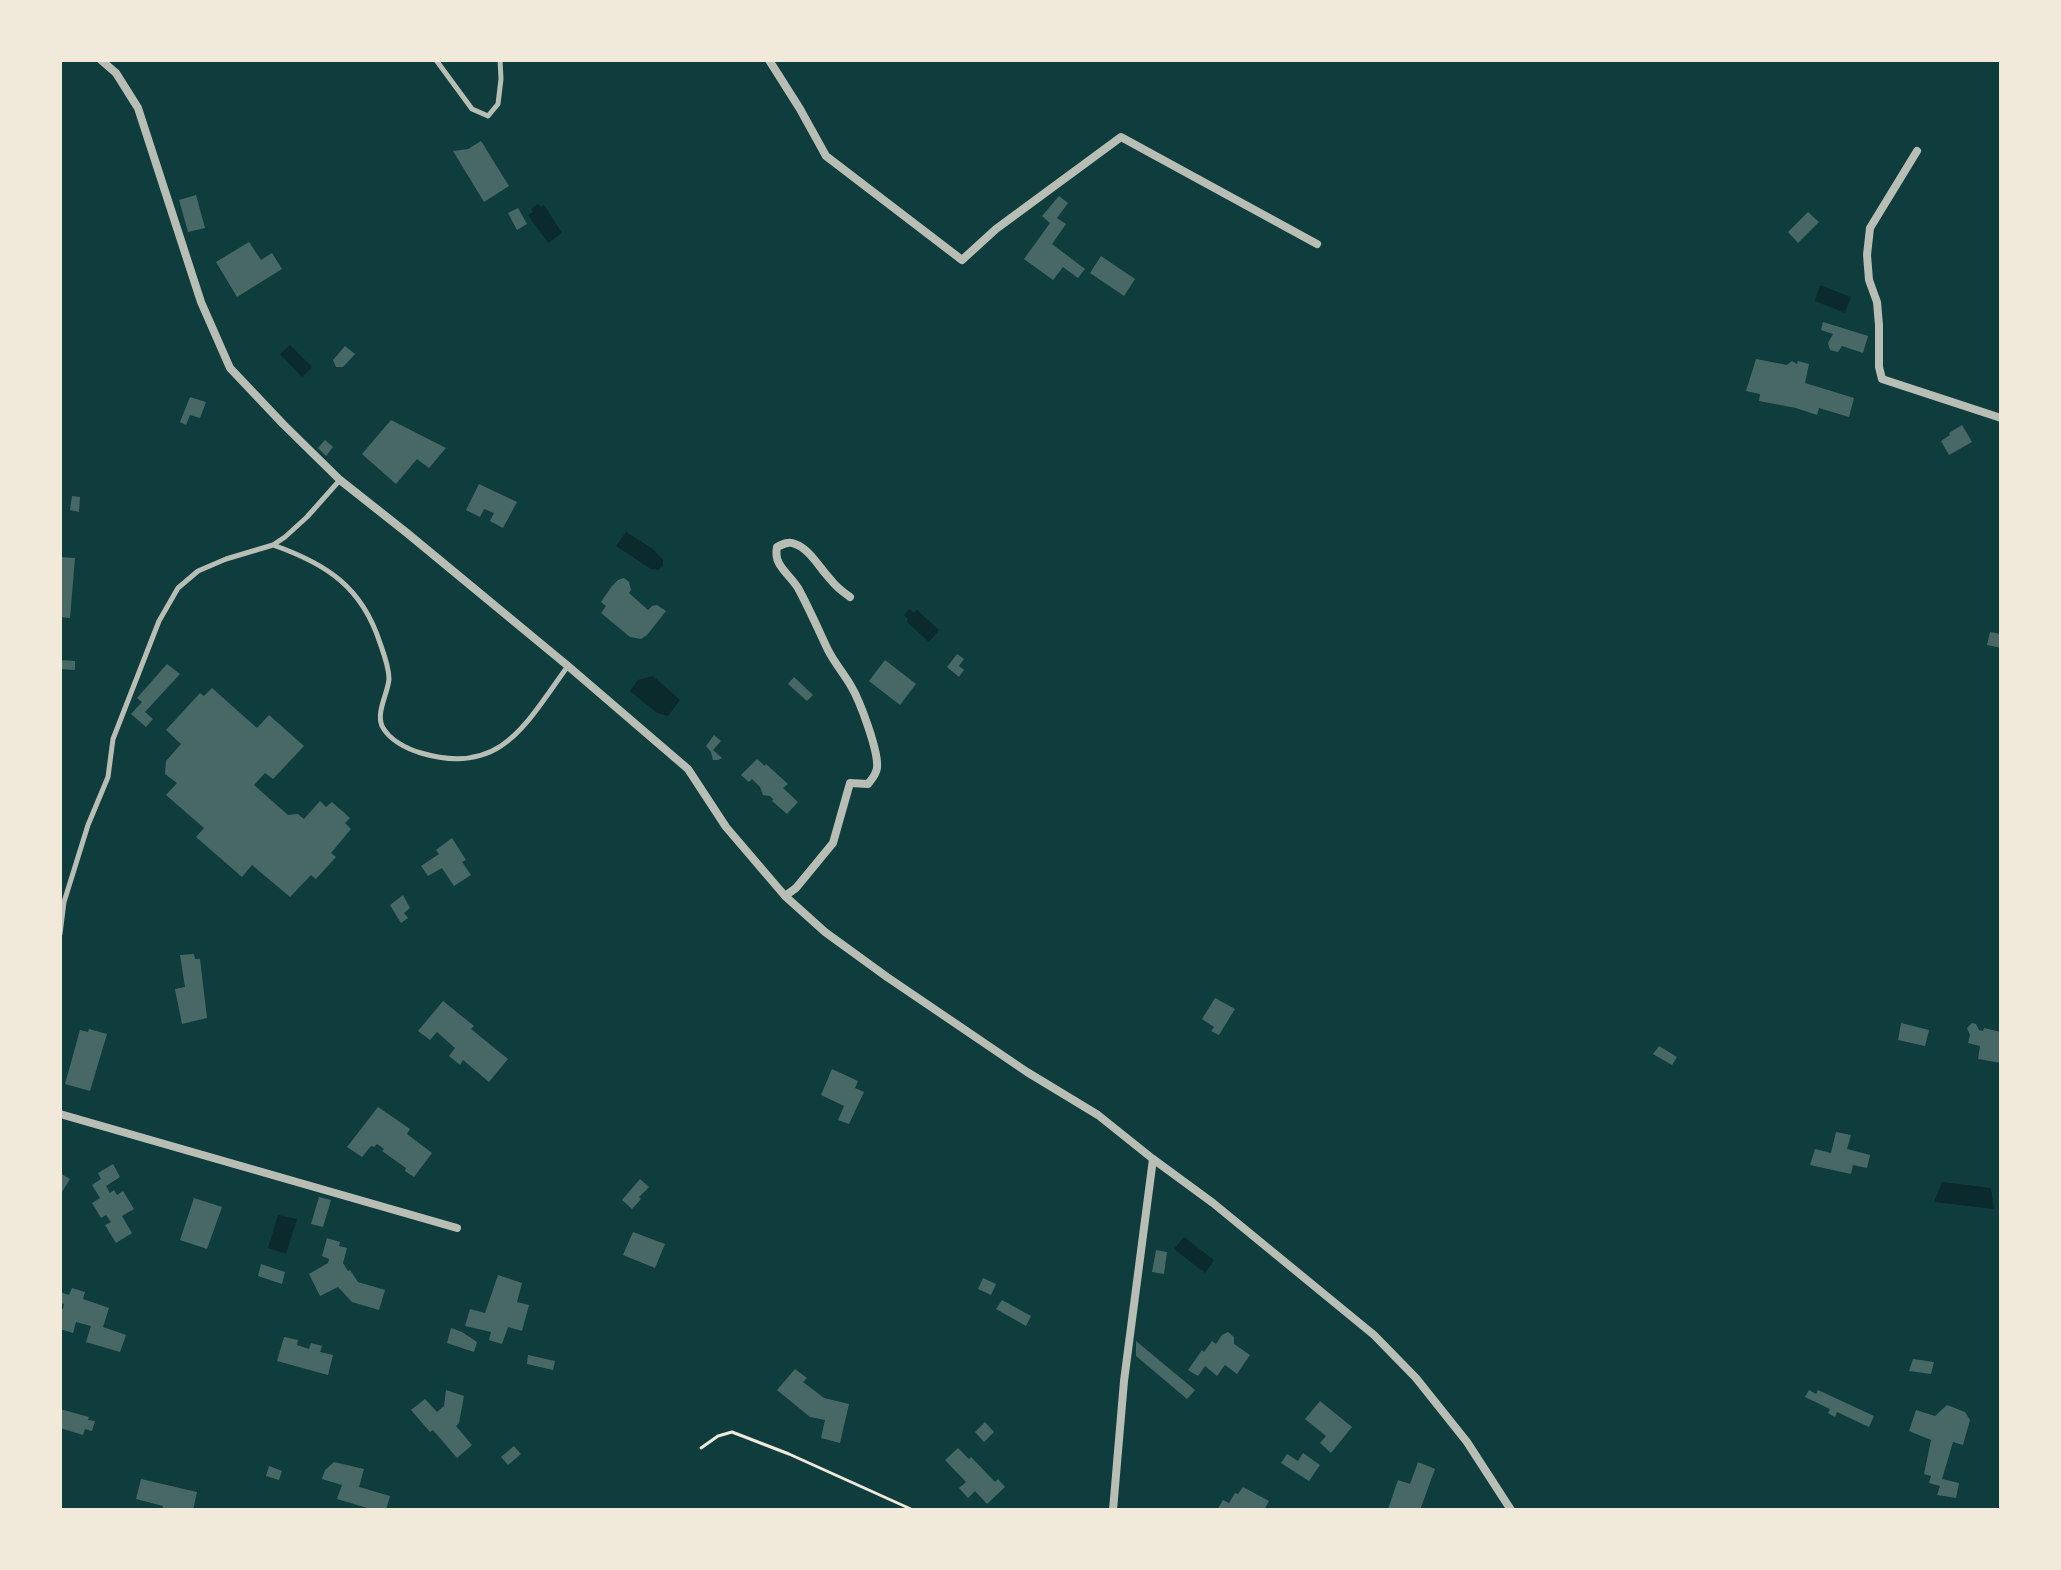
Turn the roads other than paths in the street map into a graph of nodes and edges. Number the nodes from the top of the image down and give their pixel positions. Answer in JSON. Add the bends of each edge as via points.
{"nodes":[{"id":1,"x":101,"y":60,"type":"edge"},
{"id":2,"x":436,"y":60,"type":"edge"},
{"id":3,"x":500,"y":60,"type":"edge"},
{"id":4,"x":769,"y":60,"type":"edge"},
{"id":5,"x":1917,"y":151,"type":"dead end"},
{"id":6,"x":1317,"y":244,"type":"dead end"},
{"id":7,"x":2001,"y":418,"type":"edge"},
{"id":8,"x":340,"y":480,"type":"junction"},
{"id":9,"x":273,"y":545,"type":"junction"},
{"id":10,"x":850,"y":597,"type":"dead end"},
{"id":11,"x":568,"y":666,"type":"junction"},
{"id":12,"x":785,"y":896,"type":"junction"},
{"id":13,"x":60,"y":934,"type":"edge"},
{"id":14,"x":60,"y":1114,"type":"edge"},
{"id":15,"x":1153,"y":1159,"type":"junction"},
{"id":16,"x":457,"y":1228,"type":"dead end"},
{"id":17,"x":1113,"y":1510,"type":"edge"},
{"id":18,"x":1511,"y":1510,"type":"edge"}],
"edges":[{"from":1,"to":8,"type":"street","via":[[138,108],[201,302],[230,368]]},
{"from":2,"to":3,"type":"lane","via":[[472,109],[488,116],[498,104]]},
{"from":4,"to":6,"type":"street","via":[[826,156],[962,260],[1121,137]]},
{"from":5,"to":7,"type":"street","via":[[1870,228],[1867,255],[1877,302],[1882,379]]},
{"from":8,"to":9,"type":"lane"},
{"from":8,"to":11,"type":"street"},
{"from":9,"to":11,"type":"lane","via":[[320,566],[355,592],[387,667],[383,728],[415,751],[455,761],[494,752],[516,733]]},
{"from":9,"to":13,"type":"lane","via":[[198,571],[178,588],[159,621],[113,739],[108,777],[64,902]]},
{"from":10,"to":12,"type":"street","via":[[801,547],[793,542],[777,547],[779,566],[793,580],[853,689],[877,766],[868,784],[850,783],[833,843]]},
{"from":11,"to":12,"type":"street","via":[[688,769],[726,827]]},
{"from":12,"to":15,"type":"street","via":[[887,977],[1098,1115]]},
{"from":14,"to":16,"type":"street"},
{"from":15,"to":17,"type":"street"},
{"from":15,"to":18,"type":"street","via":[[1374,1335],[1467,1442]]}]}
